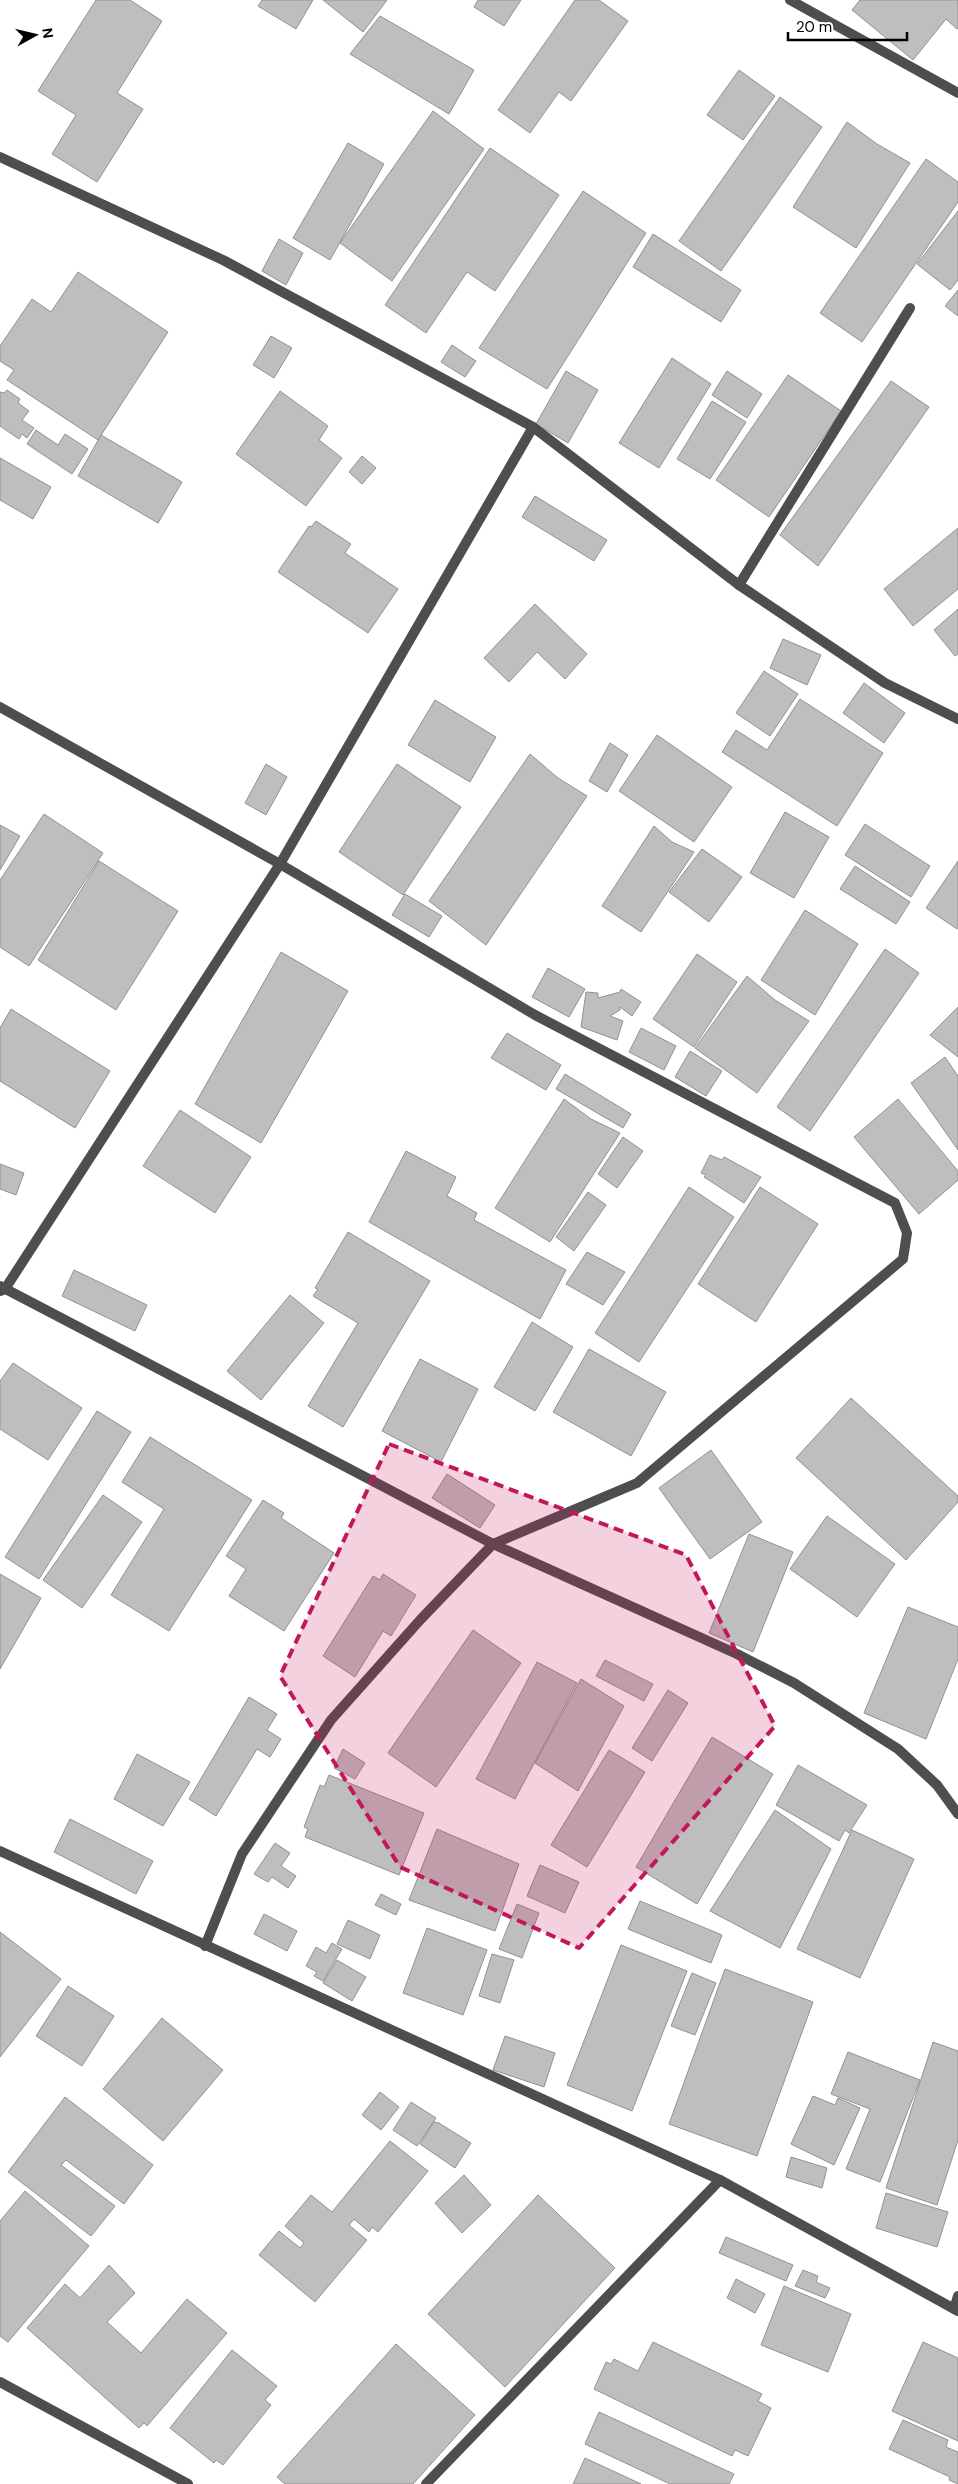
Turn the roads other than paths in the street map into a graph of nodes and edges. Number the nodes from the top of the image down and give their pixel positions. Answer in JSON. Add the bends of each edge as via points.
{"nodes":[{"id":1,"x":790,"y":0,"type":"edge"},
{"id":2,"x":958,"y":93,"type":"edge"},
{"id":3,"x":0,"y":158,"type":"edge"},
{"id":4,"x":910,"y":308,"type":"dead end"},
{"id":5,"x":533,"y":427,"type":"junction"},
{"id":6,"x":739,"y":585,"type":"junction"},
{"id":7,"x":0,"y":708,"type":"edge"},
{"id":8,"x":958,"y":719,"type":"edge"},
{"id":9,"x":280,"y":864,"type":"junction"},
{"id":10,"x":2,"y":1289,"type":"edge"},
{"id":11,"x":493,"y":1544,"type":"junction"},
{"id":12,"x":958,"y":1814,"type":"edge"},
{"id":13,"x":0,"y":1851,"type":"edge"},
{"id":14,"x":205,"y":1946,"type":"junction"},
{"id":15,"x":720,"y":2180,"type":"junction"},
{"id":16,"x":958,"y":2296,"type":"edge"},
{"id":17,"x":956,"y":2310,"type":"edge"},
{"id":18,"x":0,"y":2382,"type":"edge"},
{"id":19,"x":188,"y":2484,"type":"edge"},
{"id":20,"x":426,"y":2484,"type":"edge"}],
"edges":[{"from":1,"to":2,"type":"street"},
{"from":3,"to":5,"type":"street","via":[[223,260]]},
{"from":4,"to":6,"type":"street"},
{"from":5,"to":6,"type":"street"},
{"from":5,"to":9,"type":"street"},
{"from":6,"to":8,"type":"street","via":[[886,683]]},
{"from":7,"to":9,"type":"street"},
{"from":9,"to":10,"type":"street"},
{"from":9,"to":11,"type":"street","via":[[534,1015],[895,1203],[907,1232],[903,1259],[637,1483]]},
{"from":10,"to":11,"type":"street"},
{"from":11,"to":12,"type":"street","via":[[794,1683],[898,1749],[938,1785]]},
{"from":11,"to":14,"type":"street","via":[[427,1612],[331,1720],[242,1854]]},
{"from":13,"to":14,"type":"street"},
{"from":14,"to":15,"type":"street"},
{"from":15,"to":17,"type":"street"},
{"from":15,"to":20,"type":"street"},
{"from":16,"to":17,"type":"street"},
{"from":18,"to":19,"type":"street"}]}
